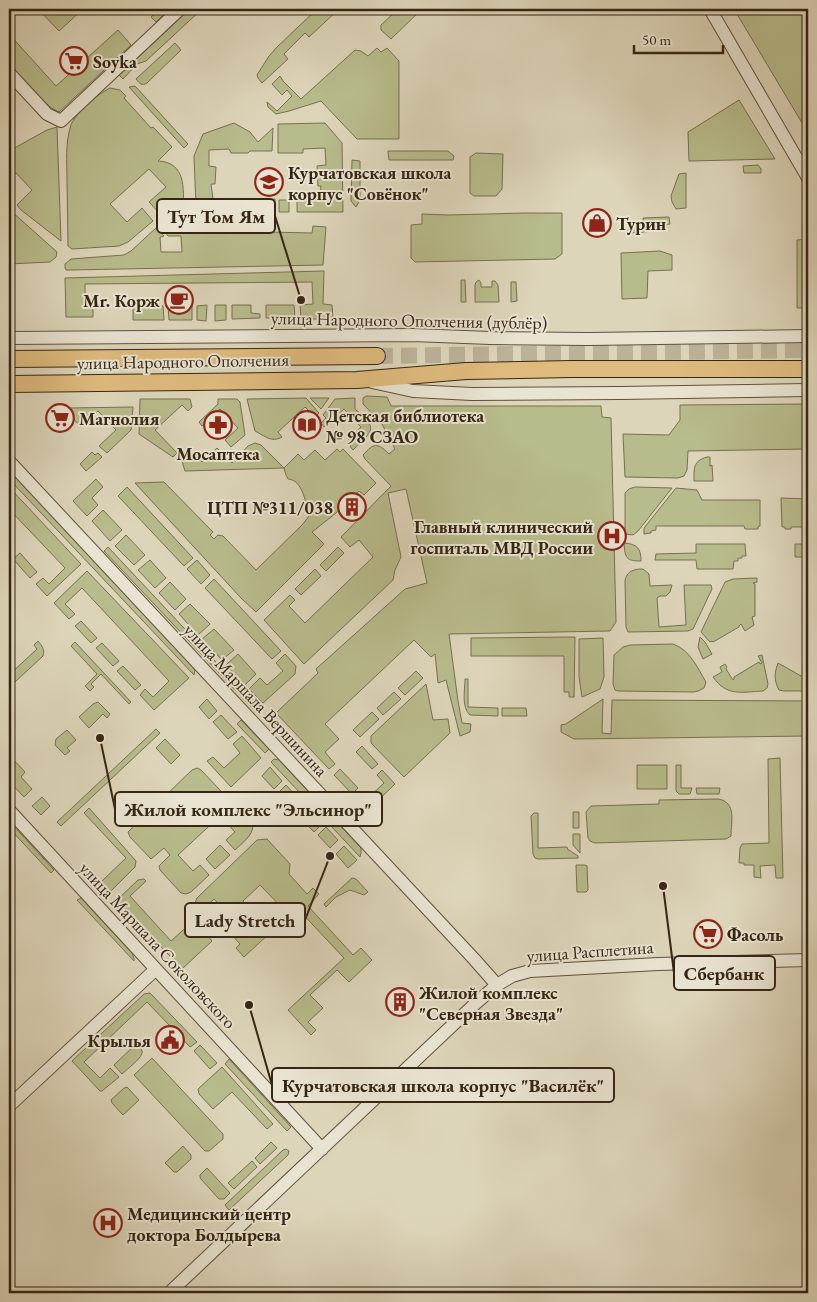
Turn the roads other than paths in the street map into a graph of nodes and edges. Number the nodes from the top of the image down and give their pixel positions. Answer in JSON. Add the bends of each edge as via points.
{"nodes":[{"id":1,"x":180,"y":9,"type":"edge"},
{"id":2,"x":710,"y":9,"type":"edge"},
{"id":3,"x":9,"y":73,"type":"edge"},
{"id":4,"x":808,"y":178,"type":"edge"},
{"id":5,"x":808,"y":336,"type":"edge"},
{"id":6,"x":9,"y":338,"type":"edge"},
{"id":7,"x":377,"y":356,"type":"tunnel mouth"},
{"id":8,"x":9,"y":359,"type":"edge"},
{"id":9,"x":808,"y":369,"type":"edge"},
{"id":10,"x":357,"y":380,"type":"junction"},
{"id":11,"x":9,"y":384,"type":"edge"},
{"id":12,"x":808,"y":390,"type":"edge"},
{"id":13,"x":9,"y":461,"type":"edge"},
{"id":14,"x":9,"y":810,"type":"edge"},
{"id":15,"x":808,"y":960,"type":"edge"},
{"id":16,"x":156,"y":969,"type":"junction"},
{"id":17,"x":497,"y":986,"type":"junction"},
{"id":18,"x":9,"y":1106,"type":"edge"},
{"id":19,"x":322,"y":1149,"type":"junction"},
{"id":20,"x":169,"y":1293,"type":"edge"}],
"edges":[{"from":1,"to":3,"type":"street","via":[[61,121],[47,114]]},
{"from":2,"to":4,"type":"street"},
{"from":5,"to":6,"type":"street","name":"улица Народного Ополчения (дублёр)","via":[[589,340],[413,334]]},
{"from":7,"to":8,"type":"main road"},
{"from":9,"to":10,"type":"main road","name":"улица Народного Ополчения","via":[[466,371]]},
{"from":10,"to":11,"type":"main road","name":"улица Народного Ополчения"},
{"from":10,"to":12,"type":"street","via":[[413,391],[472,394]]},
{"from":13,"to":17,"type":"street","name":"улица Маршала Вершинина"},
{"from":14,"to":16,"type":"street","name":"улица Маршала Соколовского"},
{"from":15,"to":17,"type":"street","name":"улица Расплетина","via":[[530,971],[512,976]]},
{"from":16,"to":18,"type":"street"},
{"from":16,"to":19,"type":"street","name":"улица Маршала Соколовского"},
{"from":17,"to":19,"type":"street","name":"улица Расплетина"},
{"from":19,"to":20,"type":"street","name":"улица Расплетина"}]}
